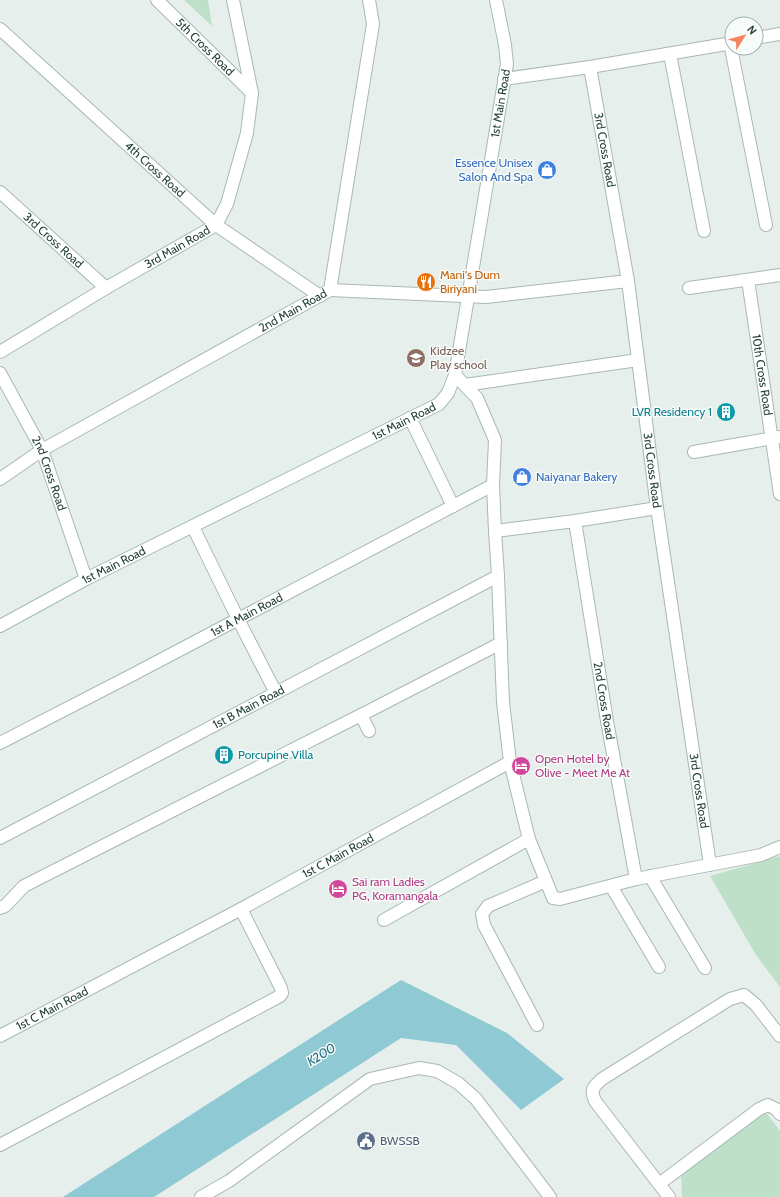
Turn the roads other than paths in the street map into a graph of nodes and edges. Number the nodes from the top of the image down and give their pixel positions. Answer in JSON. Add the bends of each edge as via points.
{"nodes":[{"id":1,"x":157,"y":0,"type":"edge"},
{"id":2,"x":233,"y":0,"type":"edge"},
{"id":3,"x":369,"y":0,"type":"edge"},
{"id":4,"x":496,"y":0,"type":"edge"},
{"id":5,"x":0,"y":29,"type":"edge"},
{"id":6,"x":780,"y":34,"type":"edge"},
{"id":7,"x":764,"y":37,"type":"edge"},
{"id":8,"x":724,"y":44,"type":"edge"},
{"id":9,"x":670,"y":54,"type":"junction"},
{"id":10,"x":734,"y":56,"type":"edge"},
{"id":11,"x":590,"y":67,"type":"junction"},
{"id":12,"x":504,"y":79,"type":"junction"},
{"id":13,"x":252,"y":93,"type":"junction"},
{"id":14,"x":0,"y":192,"type":"edge"},
{"id":15,"x":216,"y":225,"type":"junction"},
{"id":16,"x":766,"y":225,"type":"dead end"},
{"id":17,"x":704,"y":231,"type":"dead end"},
{"id":18,"x":780,"y":275,"type":"edge"},
{"id":19,"x":748,"y":280,"type":"junction"},
{"id":20,"x":628,"y":281,"type":"junction"},
{"id":21,"x":106,"y":288,"type":"junction"},
{"id":22,"x":689,"y":288,"type":"dead end"},
{"id":23,"x":325,"y":293,"type":"junction"},
{"id":24,"x":467,"y":296,"type":"junction"},
{"id":25,"x":0,"y":352,"type":"edge"},
{"id":26,"x":638,"y":360,"type":"junction"},
{"id":27,"x":0,"y":373,"type":"edge"},
{"id":28,"x":455,"y":375,"type":"junction"},
{"id":29,"x":465,"y":386,"type":"junction"},
{"id":30,"x":410,"y":418,"type":"junction"},
{"id":31,"x":776,"y":438,"type":"edge"},
{"id":32,"x":42,"y":450,"type":"junction"},
{"id":33,"x":694,"y":452,"type":"dead end"},
{"id":34,"x":0,"y":478,"type":"edge"},
{"id":35,"x":493,"y":485,"type":"junction"},
{"id":36,"x":780,"y":494,"type":"edge"},
{"id":37,"x":453,"y":506,"type":"junction"},
{"id":38,"x":657,"y":508,"type":"junction"},
{"id":39,"x":575,"y":521,"type":"junction"},
{"id":40,"x":193,"y":527,"type":"junction"},
{"id":41,"x":494,"y":531,"type":"junction"},
{"id":42,"x":498,"y":576,"type":"junction"},
{"id":43,"x":86,"y":578,"type":"junction"},
{"id":44,"x":238,"y":619,"type":"junction"},
{"id":45,"x":0,"y":626,"type":"edge"},
{"id":46,"x":501,"y":643,"type":"junction"},
{"id":47,"x":276,"y":693,"type":"junction"},
{"id":48,"x":361,"y":715,"type":"junction"},
{"id":49,"x":369,"y":731,"type":"dead end"},
{"id":50,"x":0,"y":743,"type":"edge"},
{"id":51,"x":510,"y":762,"type":"junction"},
{"id":52,"x":0,"y":838,"type":"edge"},
{"id":53,"x":528,"y":839,"type":"junction"},
{"id":54,"x":780,"y":847,"type":"edge"},
{"id":55,"x":710,"y":865,"type":"junction"},
{"id":56,"x":650,"y":876,"type":"junction"},
{"id":57,"x":636,"y":879,"type":"junction"},
{"id":58,"x":546,"y":881,"type":"junction"},
{"id":59,"x":611,"y":886,"type":"junction"},
{"id":60,"x":0,"y":908,"type":"edge"},
{"id":61,"x":241,"y":909,"type":"junction"},
{"id":62,"x":384,"y":920,"type":"dead end"},
{"id":63,"x":659,"y":967,"type":"dead end"},
{"id":64,"x":706,"y":968,"type":"dead end"},
{"id":65,"x":537,"y":1024,"type":"dead end"},
{"id":66,"x":0,"y":1036,"type":"edge"},
{"id":67,"x":780,"y":1036,"type":"edge"},
{"id":68,"x":780,"y":1114,"type":"edge"},
{"id":69,"x":0,"y":1145,"type":"edge"},
{"id":70,"x":659,"y":1184,"type":"junction"},
{"id":71,"x":201,"y":1197,"type":"edge"},
{"id":72,"x":550,"y":1197,"type":"edge"},
{"id":73,"x":669,"y":1197,"type":"edge"}],
"edges":[{"from":1,"to":13,"type":"street","name":"5th Cross Road"},
{"from":2,"to":13,"type":"street","name":"3rd Main Road"},
{"from":3,"to":23,"type":"street","name":"2nd Main Road","via":[[374,24]]},
{"from":4,"to":12,"type":"street","name":"1st Main Road","via":[[507,54]]},
{"from":5,"to":15,"type":"street","name":"4th Cross Road"},
{"from":6,"to":7,"type":"street"},
{"from":8,"to":9,"type":"street"},
{"from":9,"to":11,"type":"street"},
{"from":9,"to":17,"type":"street"},
{"from":10,"to":16,"type":"street"},
{"from":11,"to":12,"type":"street"},
{"from":11,"to":20,"type":"street","name":"3rd Cross Road"},
{"from":12,"to":24,"type":"street","name":"1st Main Road"},
{"from":13,"to":15,"type":"street","name":"3rd Main Road","via":[[247,133],[227,204]]},
{"from":14,"to":21,"type":"street","name":"3rd Cross Road"},
{"from":15,"to":21,"type":"street","name":"3rd Main Road"},
{"from":15,"to":23,"type":"street","name":"4th Cross Road"},
{"from":18,"to":19,"type":"street"},
{"from":19,"to":22,"type":"street"},
{"from":19,"to":31,"type":"street","name":"10th Cross Road"},
{"from":20,"to":24,"type":"street","via":[[486,297]]},
{"from":20,"to":26,"type":"street","name":"3rd Cross Road"},
{"from":21,"to":25,"type":"street","name":"3rd Main Road"},
{"from":23,"to":24,"type":"street"},
{"from":23,"to":32,"type":"street","name":"2nd Main Road"},
{"from":24,"to":28,"type":"street","name":"1st Main Road"},
{"from":26,"to":29,"type":"street"},
{"from":26,"to":38,"type":"street","name":"3rd Cross Road"},
{"from":27,"to":32,"type":"street","name":"2nd Cross Road"},
{"from":28,"to":29,"type":"street"},
{"from":28,"to":30,"type":"street","name":"1st Main Road","via":[[448,393],[439,404]]},
{"from":29,"to":35,"type":"street","via":[[477,398],[495,440]]},
{"from":30,"to":37,"type":"street"},
{"from":30,"to":40,"type":"street","name":"1st Main Road"},
{"from":31,"to":33,"type":"street"},
{"from":31,"to":36,"type":"street","name":"10th Cross Road"},
{"from":32,"to":34,"type":"street","name":"2nd Main Road"},
{"from":32,"to":43,"type":"street","name":"2nd Cross Road"},
{"from":35,"to":37,"type":"street","name":"1st A Main Road"},
{"from":35,"to":41,"type":"street"},
{"from":37,"to":44,"type":"street","name":"1st A Main Road"},
{"from":38,"to":39,"type":"street"},
{"from":38,"to":55,"type":"street","name":"3rd Cross Road"},
{"from":39,"to":41,"type":"street"},
{"from":39,"to":57,"type":"street","name":"2nd Cross Road","via":[[607,721]]},
{"from":40,"to":43,"type":"street","name":"1st Main Road"},
{"from":40,"to":44,"type":"street"},
{"from":41,"to":42,"type":"street"},
{"from":42,"to":46,"type":"street"},
{"from":42,"to":47,"type":"street","name":"1st B Main Road"},
{"from":43,"to":45,"type":"street","name":"1st Main Road"},
{"from":44,"to":47,"type":"street"},
{"from":44,"to":50,"type":"street","name":"1st A Main Road"},
{"from":46,"to":48,"type":"street"},
{"from":46,"to":51,"type":"street","via":[[503,702]]},
{"from":47,"to":52,"type":"street","name":"1st B Main Road"},
{"from":48,"to":49,"type":"street"},
{"from":48,"to":60,"type":"street","via":[[24,886]]},
{"from":51,"to":53,"type":"street"},
{"from":51,"to":61,"type":"street","name":"1st C Main Road"},
{"from":53,"to":58,"type":"street"},
{"from":53,"to":62,"type":"street"},
{"from":54,"to":55,"type":"street","via":[[761,855]]},
{"from":55,"to":56,"type":"street"},
{"from":56,"to":57,"type":"street"},
{"from":56,"to":64,"type":"street"},
{"from":57,"to":59,"type":"street"},
{"from":58,"to":59,"type":"street","via":[[553,898],[560,899]]},
{"from":58,"to":65,"type":"street","via":[[488,906],[482,914],[484,925]]},
{"from":59,"to":63,"type":"street"},
{"from":61,"to":66,"type":"street","name":"1st C Main Road"},
{"from":61,"to":69,"type":"street","via":[[281,988],[280,996]]},
{"from":67,"to":70,"type":"street","via":[[750,1000],[744,995],[736,996],[594,1086],[592,1094],[595,1101]]},
{"from":68,"to":70,"type":"street","via":[[768,1105],[759,1109]]},
{"from":70,"to":73,"type":"street"},
{"from":71,"to":72,"type":"street","via":[[229,1180],[370,1079],[418,1068],[438,1071],[458,1083],[476,1099]]}]}
